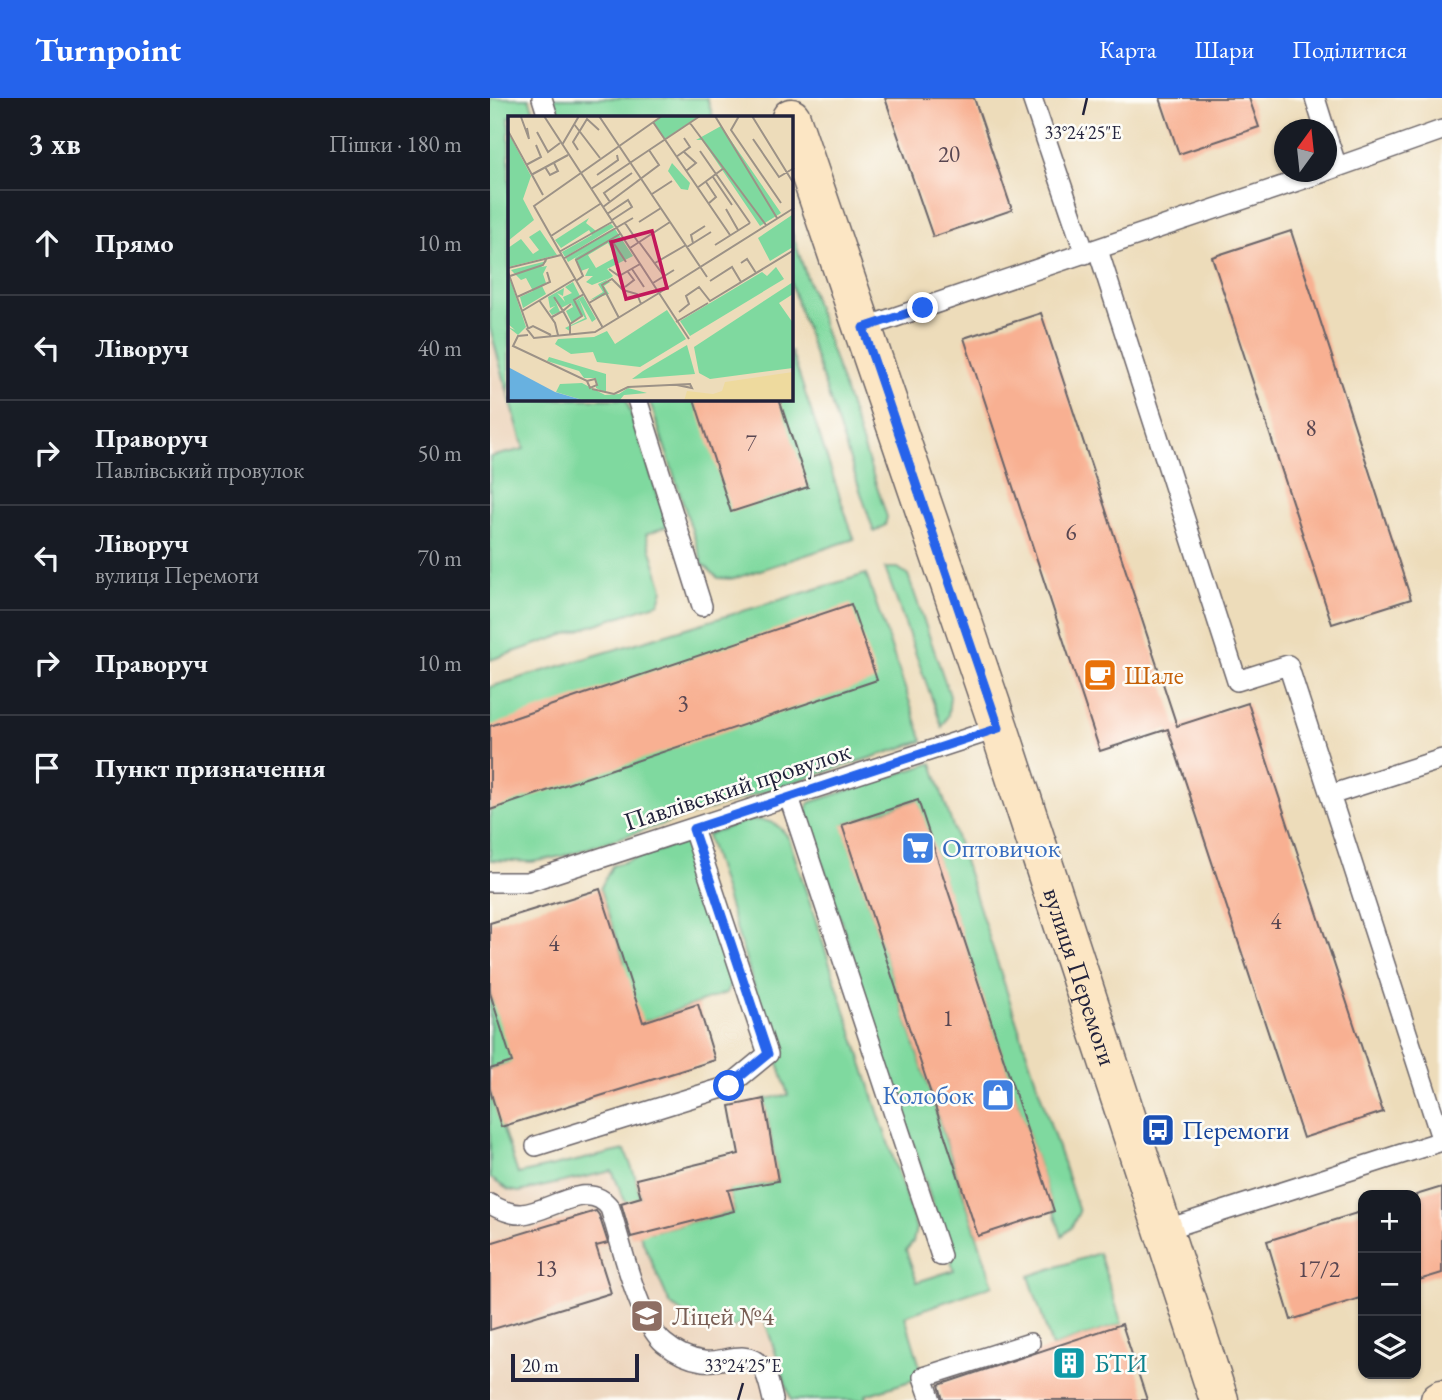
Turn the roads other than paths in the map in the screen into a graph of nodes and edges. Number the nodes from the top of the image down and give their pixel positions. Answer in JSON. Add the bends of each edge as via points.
{"nodes":[{"id":1,"x":542,"y":98,"type":"edge"},
{"id":2,"x":784,"y":98,"type":"edge"},
{"id":3,"x":1032,"y":98,"type":"edge"},
{"id":4,"x":1315,"y":98,"type":"edge"},
{"id":5,"x":548,"y":116,"type":"edge"},
{"id":6,"x":790,"y":116,"type":"edge"},
{"id":7,"x":1322,"y":119,"type":"edge"},
{"id":8,"x":793,"y":124,"type":"edge"},
{"id":9,"x":1442,"y":130,"type":"edge"},
{"id":10,"x":1337,"y":167,"type":"edge"},
{"id":11,"x":1294,"y":182,"type":"edge"},
{"id":12,"x":1092,"y":252,"type":"junction"},
{"id":13,"x":863,"y":328,"type":"junction"},
{"id":14,"x":638,"y":401,"type":"edge"},
{"id":15,"x":702,"y":606,"type":"dead end"},
{"id":16,"x":999,"y":728,"type":"junction"},
{"id":17,"x":1442,"y":759,"type":"edge"},
{"id":18,"x":1330,"y":794,"type":"junction"},
{"id":19,"x":789,"y":797,"type":"junction"},
{"id":20,"x":693,"y":829,"type":"junction"},
{"id":21,"x":490,"y":882,"type":"edge"},
{"id":22,"x":1442,"y":1141,"type":"edge"},
{"id":23,"x":536,"y":1146,"type":"dead end"},
{"id":24,"x":490,"y":1204,"type":"edge"},
{"id":25,"x":1164,"y":1230,"type":"junction"},
{"id":26,"x":941,"y":1256,"type":"dead end"},
{"id":27,"x":1030,"y":1343,"type":"dead end"},
{"id":28,"x":773,"y":1400,"type":"edge"},
{"id":29,"x":931,"y":1400,"type":"edge"},
{"id":30,"x":1219,"y":1400,"type":"edge"}],
"edges":[{"from":1,"to":5,"type":"lane"},
{"from":2,"to":6,"type":"main road","name":"вулиця Перемоги"},
{"from":3,"to":12,"type":"lane"},
{"from":4,"to":7,"type":"lane"},
{"from":8,"to":13,"type":"main road","name":"вулиця Перемоги"},
{"from":9,"to":10,"type":"lane"},
{"from":11,"to":12,"type":"lane"},
{"from":12,"to":13,"type":"lane"},
{"from":12,"to":18,"type":"lane","via":[[1237,681],[1289,665]]},
{"from":13,"to":16,"type":"main road","name":"вулиця Перемоги"},
{"from":14,"to":15,"type":"lane"},
{"from":16,"to":19,"type":"lane","name":"Павлівський провулок"},
{"from":16,"to":25,"type":"main road","name":"вулиця Перемоги"},
{"from":17,"to":18,"type":"lane"},
{"from":18,"to":22,"type":"lane"},
{"from":19,"to":20,"type":"lane","name":"Павлівський провулок"},
{"from":19,"to":26,"type":"lane"},
{"from":20,"to":21,"type":"lane","name":"Павлівський провулок","via":[[527,881]]},
{"from":20,"to":23,"type":"lane","via":[[768,1054],[729,1086]]},
{"from":22,"to":25,"type":"lane"},
{"from":24,"to":28,"type":"lane","via":[[522,1214],[583,1196],[604,1200],[642,1307],[662,1342],[685,1357],[721,1362],[738,1356],[759,1363]]},
{"from":25,"to":30,"type":"main road","name":"вулиця Перемоги"},
{"from":27,"to":29,"type":"lane","via":[[923,1377]]}]}
